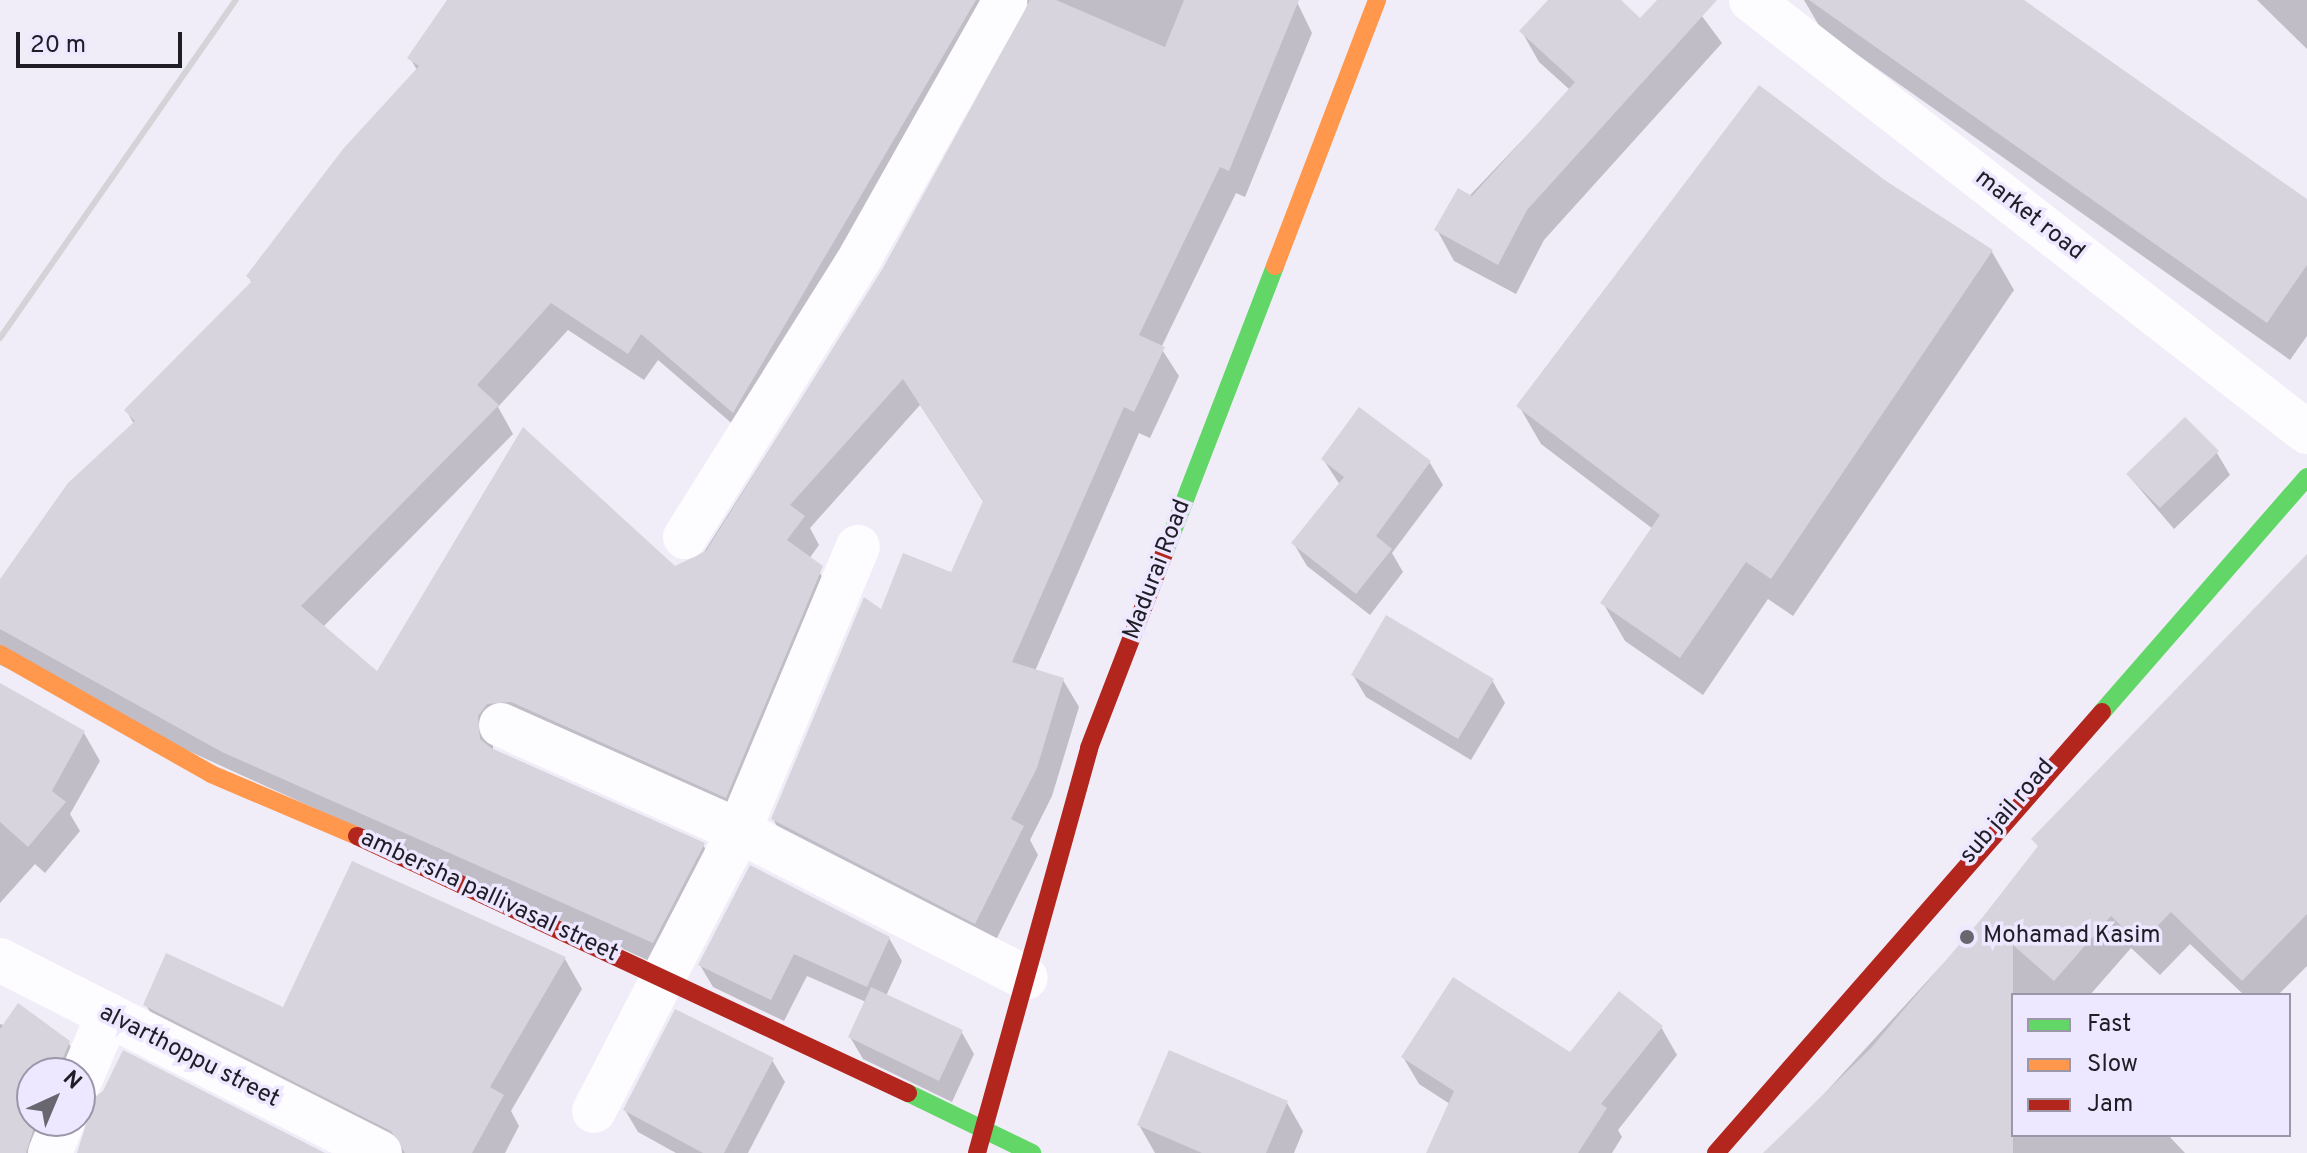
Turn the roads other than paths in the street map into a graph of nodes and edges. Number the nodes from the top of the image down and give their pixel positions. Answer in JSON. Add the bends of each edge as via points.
{"nodes":[{"id":1,"x":1005,"y":0,"type":"edge"},
{"id":2,"x":1377,"y":0,"type":"edge"},
{"id":3,"x":1751,"y":0,"type":"edge"},
{"id":4,"x":2307,"y":432,"type":"edge"},
{"id":5,"x":2307,"y":477,"type":"edge"},
{"id":6,"x":685,"y":537,"type":"dead end"},
{"id":7,"x":858,"y":547,"type":"dead end"},
{"id":8,"x":0,"y":654,"type":"edge"},
{"id":9,"x":501,"y":725,"type":"dead end"},
{"id":10,"x":739,"y":831,"type":"junction"},
{"id":11,"x":6,"y":974,"type":"edge"},
{"id":12,"x":660,"y":977,"type":"junction"},
{"id":13,"x":1026,"y":978,"type":"junction"},
{"id":14,"x":108,"y":1015,"type":"junction"},
{"id":15,"x":90,"y":1057,"type":"edge"},
{"id":16,"x":594,"y":1111,"type":"dead end"},
{"id":17,"x":983,"y":1129,"type":"junction"},
{"id":18,"x":380,"y":1153,"type":"edge"},
{"id":19,"x":977,"y":1153,"type":"edge"},
{"id":20,"x":1032,"y":1153,"type":"edge"},
{"id":21,"x":1716,"y":1153,"type":"edge"}],
"edges":[{"from":1,"to":6,"type":"street","via":[[861,256]]},
{"from":2,"to":13,"type":"main road","name":"Madurai Road","via":[[1089,748]]},
{"from":3,"to":4,"type":"street","name":"market road"},
{"from":5,"to":21,"type":"main road","name":"sub jail road"},
{"from":7,"to":10,"type":"street"},
{"from":8,"to":12,"type":"main road","name":"ambersha pallivasal street","via":[[211,774],[494,895]]},
{"from":9,"to":10,"type":"street"},
{"from":10,"to":12,"type":"street"},
{"from":10,"to":13,"type":"street"},
{"from":11,"to":14,"type":"street","name":"alvarthoppu street"},
{"from":12,"to":16,"type":"street"},
{"from":12,"to":17,"type":"main road","name":"ambersha pallivasal street"},
{"from":13,"to":17,"type":"main road","name":"Madurai Road"},
{"from":14,"to":15,"type":"street"},
{"from":14,"to":18,"type":"street","name":"alvarthoppu street"},
{"from":17,"to":19,"type":"main road","name":"Madurai Road"},
{"from":17,"to":20,"type":"main road","name":"ambersha pallivasal street"}]}
